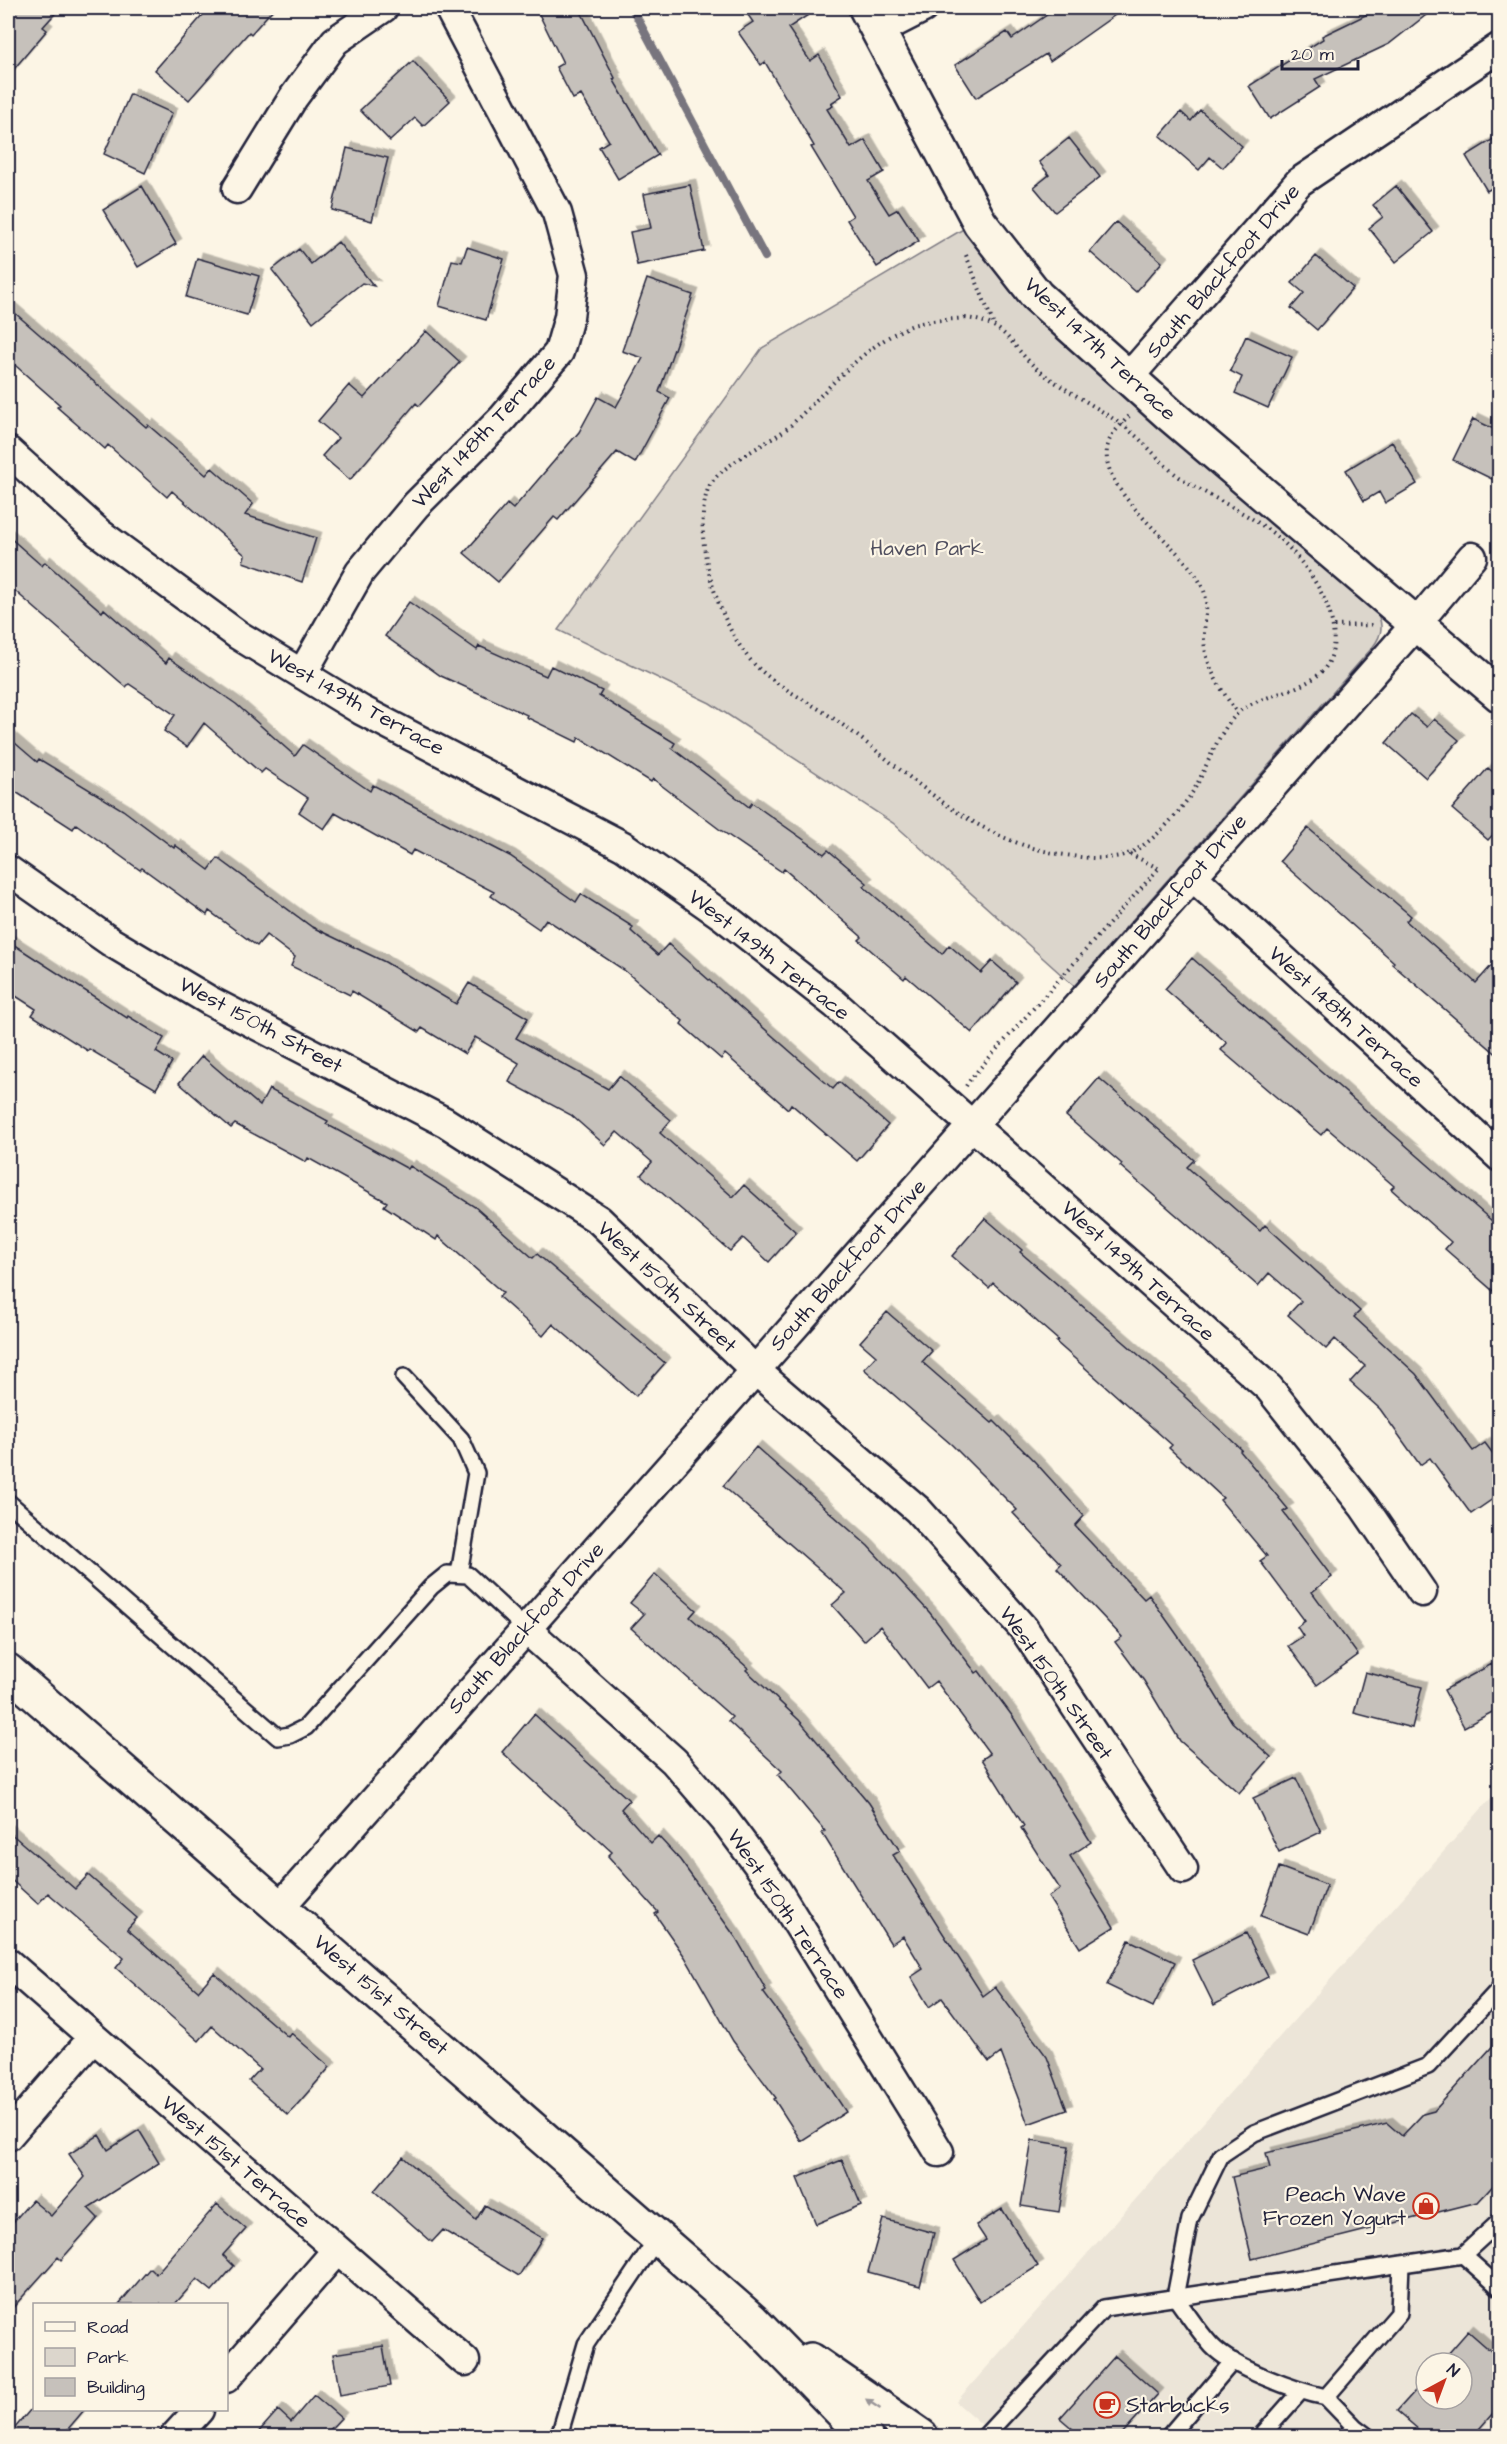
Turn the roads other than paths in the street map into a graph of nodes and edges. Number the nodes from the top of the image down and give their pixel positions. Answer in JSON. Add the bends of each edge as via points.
{"nodes":[{"id":1,"x":383,"y":8,"type":"edge"},
{"id":2,"x":449,"y":8,"type":"edge"},
{"id":3,"x":922,"y":8,"type":"edge"},
{"id":4,"x":872,"y":19,"type":"edge"},
{"id":5,"x":1500,"y":47,"type":"edge"},
{"id":6,"x":237,"y":189,"type":"dead end"},
{"id":7,"x":1138,"y":386,"type":"junction"},
{"id":8,"x":8,"y":451,"type":"edge"},
{"id":9,"x":1472,"y":557,"type":"dead end"},
{"id":10,"x":1416,"y":623,"type":"junction"},
{"id":11,"x":302,"y":674,"type":"junction"},
{"id":12,"x":1500,"y":695,"type":"edge"},
{"id":13,"x":8,"y":870,"type":"edge"},
{"id":14,"x":1187,"y":882,"type":"junction"},
{"id":15,"x":962,"y":1116,"type":"junction"},
{"id":16,"x":1500,"y":1157,"type":"edge"},
{"id":17,"x":755,"y":1370,"type":"junction"},
{"id":18,"x":404,"y":1377,"type":"dead end"},
{"id":19,"x":8,"y":1502,"type":"edge"},
{"id":20,"x":459,"y":1574,"type":"junction"},
{"id":21,"x":1422,"y":1592,"type":"dead end"},
{"id":22,"x":526,"y":1629,"type":"junction"},
{"id":23,"x":8,"y":1671,"type":"edge"},
{"id":24,"x":1183,"y":1869,"type":"dead end"},
{"id":25,"x":280,"y":1907,"type":"junction"},
{"id":26,"x":8,"y":1963,"type":"edge"},
{"id":27,"x":1500,"y":1988,"type":"edge"},
{"id":28,"x":93,"y":2038,"type":"junction"},
{"id":29,"x":8,"y":2136,"type":"edge"},
{"id":30,"x":939,"y":2152,"type":"dead end"},
{"id":31,"x":1500,"y":2221,"type":"edge"},
{"id":32,"x":658,"y":2237,"type":"junction"},
{"id":33,"x":337,"y":2250,"type":"junction"},
{"id":34,"x":1463,"y":2255,"type":"junction"},
{"id":35,"x":1401,"y":2264,"type":"junction"},
{"id":36,"x":1500,"y":2288,"type":"edge"},
{"id":37,"x":1176,"y":2297,"type":"junction"},
{"id":38,"x":752,"y":2320,"type":"junction"},
{"id":39,"x":465,"y":2361,"type":"dead end"},
{"id":40,"x":1233,"y":2361,"type":"junction"},
{"id":41,"x":228,"y":2376,"type":"edge"},
{"id":42,"x":1300,"y":2392,"type":"junction"},
{"id":43,"x":825,"y":2396,"type":"junction"},
{"id":44,"x":1326,"y":2397,"type":"junction"},
{"id":45,"x":197,"y":2411,"type":"edge"},
{"id":46,"x":1356,"y":2433,"type":"edge"},
{"id":47,"x":175,"y":2436,"type":"edge"},
{"id":48,"x":558,"y":2436,"type":"edge"},
{"id":49,"x":865,"y":2436,"type":"edge"},
{"id":50,"x":878,"y":2436,"type":"edge"},
{"id":51,"x":921,"y":2436,"type":"edge"},
{"id":52,"x":984,"y":2436,"type":"edge"},
{"id":53,"x":1169,"y":2436,"type":"edge"},
{"id":54,"x":1261,"y":2436,"type":"edge"}],
"edges":[{"from":1,"to":6,"type":"street","via":[[335,41],[293,98]]},
{"from":2,"to":11,"type":"street","name":"West 148th Terrace","via":[[557,213],[574,275],[569,316],[559,352],[502,419],[416,505],[360,572]]},
{"from":3,"to":4,"type":"street"},
{"from":4,"to":7,"type":"main road","name":"West 147th Terrace","via":[[980,223],[1037,296]]},
{"from":5,"to":7,"type":"street","name":"South Blackfoot Drive","via":[[1299,182]]},
{"from":7,"to":10,"type":"main road","name":"West 147th Terrace"},
{"from":8,"to":11,"type":"street","name":"West 149th Terrace","via":[[99,533],[238,635]]},
{"from":9,"to":10,"type":"street"},
{"from":10,"to":12,"type":"main road","name":"West 147th Terrace"},
{"from":10,"to":14,"type":"street","name":"South Blackfoot Drive"},
{"from":11,"to":15,"type":"street","name":"West 149th Terrace","via":[[362,710],[623,846],[723,916],[835,1004]]},
{"from":13,"to":17,"type":"street","name":"West 150th Street","via":[[111,942],[190,989],[445,1122],[599,1220]]},
{"from":14,"to":15,"type":"street","name":"South Blackfoot Drive"},
{"from":14,"to":16,"type":"street","name":"West 148th Terrace"},
{"from":15,"to":17,"type":"street","name":"South Blackfoot Drive"},
{"from":15,"to":21,"type":"street","name":"West 149th Terrace","via":[[1269,1388],[1364,1508]]},
{"from":17,"to":22,"type":"street","name":"South Blackfoot Drive"},
{"from":17,"to":24,"type":"street","name":"West 150th Street","via":[[918,1510],[1024,1629]]},
{"from":18,"to":20,"type":"lane","via":[[461,1439],[476,1473]]},
{"from":19,"to":20,"type":"lane","via":[[278,1737],[306,1726],[431,1587],[447,1574]]},
{"from":20,"to":22,"type":"lane","via":[[468,1575]]},
{"from":22,"to":25,"type":"street","name":"South Blackfoot Drive"},
{"from":22,"to":30,"type":"street","name":"West 150th Terrace","via":[[674,1761],[724,1820],[776,1889]]},
{"from":23,"to":25,"type":"main road","name":"West 151st Street"},
{"from":25,"to":32,"type":"main road","name":"West 151st Street"},
{"from":26,"to":28,"type":"street","name":"West 151st Terrace"},
{"from":27,"to":37,"type":"lane","via":[[1428,2066],[1254,2133],[1221,2156],[1190,2219]]},
{"from":28,"to":29,"type":"street"},
{"from":28,"to":33,"type":"street","name":"West 151st Terrace"},
{"from":31,"to":34,"type":"lane"},
{"from":32,"to":38,"type":"main road","name":"West 151st Street"},
{"from":32,"to":48,"type":"lane","via":[[586,2344]]},
{"from":33,"to":39,"type":"street","name":"West 151st Terrace"},
{"from":33,"to":41,"type":"street"},
{"from":34,"to":35,"type":"lane"},
{"from":34,"to":36,"type":"lane"},
{"from":35,"to":37,"type":"lane"},
{"from":35,"to":44,"type":"lane","via":[[1399,2313]]},
{"from":37,"to":40,"type":"lane","via":[[1213,2347]]},
{"from":37,"to":52,"type":"lane","via":[[1104,2308]]},
{"from":38,"to":43,"type":"main road","name":"West 151st Street"},
{"from":51,"to":38,"type":"main road","name":"West 151st Street","one_way":true},
{"from":40,"to":42,"type":"lane"},
{"from":40,"to":53,"type":"lane"},
{"from":42,"to":44,"type":"lane"},
{"from":42,"to":54,"type":"lane"},
{"from":43,"to":49,"type":"main road","name":"West 151st Street"},
{"from":43,"to":50,"type":"main road"},
{"from":44,"to":46,"type":"lane"},
{"from":45,"to":47,"type":"street"}]}
